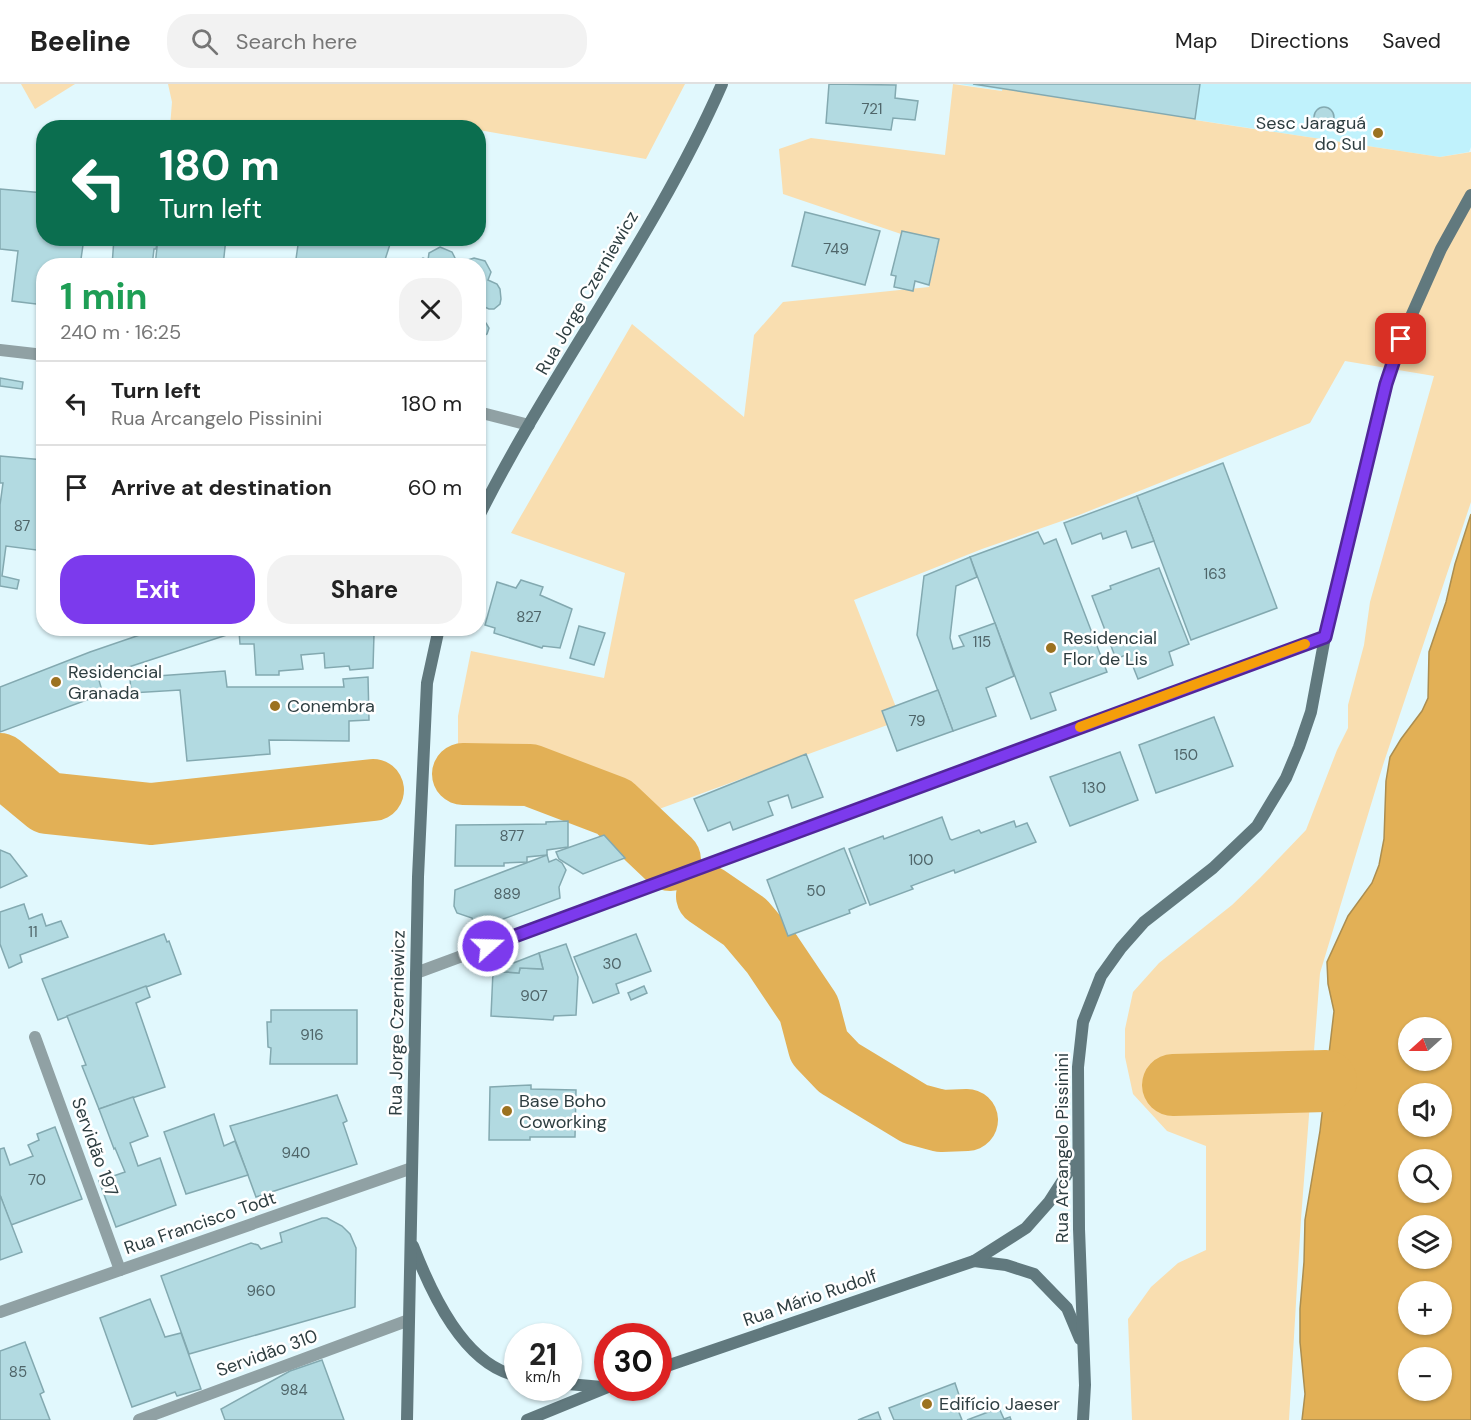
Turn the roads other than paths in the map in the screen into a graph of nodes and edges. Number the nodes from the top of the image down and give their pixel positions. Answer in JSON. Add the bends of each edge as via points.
{"nodes":[{"id":1,"x":722,"y":84,"type":"edge"},
{"id":2,"x":1471,"y":195,"type":"edge"},
{"id":3,"x":0,"y":350,"type":"edge"},
{"id":4,"x":36,"y":354,"type":"edge"},
{"id":5,"x":486,"y":414,"type":"edge"},
{"id":6,"x":529,"y":425,"type":"junction"},
{"id":7,"x":486,"y":503,"type":"edge"},
{"id":8,"x":437,"y":636,"type":"edge"},
{"id":9,"x":1325,"y":637,"type":"junction"},
{"id":10,"x":416,"y":973,"type":"junction"},
{"id":11,"x":35,"y":1037,"type":"dead end"},
{"id":12,"x":1078,"y":1157,"type":"junction"},
{"id":13,"x":412,"y":1168,"type":"junction"},
{"id":14,"x":410,"y":1240,"type":"junction"},
{"id":15,"x":974,"y":1261,"type":"junction"},
{"id":16,"x":120,"y":1270,"type":"junction"},
{"id":17,"x":0,"y":1312,"type":"edge"},
{"id":18,"x":409,"y":1320,"type":"junction"},
{"id":19,"x":1084,"y":1348,"type":"junction"},
{"id":20,"x":672,"y":1364,"type":"edge"},
{"id":21,"x":504,"y":1371,"type":"edge"},
{"id":22,"x":594,"y":1392,"type":"edge"},
{"id":23,"x":139,"y":1420,"type":"edge"},
{"id":24,"x":407,"y":1420,"type":"edge"},
{"id":25,"x":527,"y":1420,"type":"edge"},
{"id":26,"x":1083,"y":1420,"type":"edge"}],
"edges":[{"from":1,"to":6,"type":"main road","name":"Rua Jorge Czerniewicz","via":[[682,166]]},
{"from":2,"to":9,"type":"main road","name":"Rua Arcangelo Pissinini","via":[[1441,249],[1401,339],[1386,384]]},
{"from":3,"to":4,"type":"street"},
{"from":5,"to":6,"type":"street"},
{"from":6,"to":7,"type":"main road","name":"Rua Jorge Czerniewicz"},
{"from":8,"to":10,"type":"main road","name":"Rua Jorge Czerniewicz","via":[[427,683]]},
{"from":9,"to":10,"type":"street"},
{"from":9,"to":12,"type":"main road","name":"Rua Arcangelo Pissinini","via":[[1311,712],[1299,747],[1286,778],[1257,826],[1213,868],[1144,922],[1101,976],[1083,1022],[1080,1045]]},
{"from":10,"to":13,"type":"main road","name":"Rua Jorge Czerniewicz"},
{"from":11,"to":16,"type":"street","name":"Servidão 197"},
{"from":12,"to":15,"type":"main road","name":"Rua Mário Rudolf","via":[[1049,1202],[1026,1228]]},
{"from":12,"to":19,"type":"main road","name":"Rua Arcangelo Pissinini"},
{"from":13,"to":14,"type":"main road","name":"Rua Jorge Czerniewicz"},
{"from":13,"to":16,"type":"street","name":"Rua Francisco Todt"},
{"from":14,"to":18,"type":"main road","name":"Rua Jorge Czerniewicz"},
{"from":14,"to":21,"type":"main road","via":[[432,1291],[461,1336],[481,1359]]},
{"from":15,"to":19,"type":"main road","name":"Rua Mário Rudolf","via":[[1034,1274],[1067,1308]]},
{"from":15,"to":20,"type":"main road","name":"Rua Mário Rudolf"},
{"from":16,"to":17,"type":"street","name":"Rua Francisco Todt"},
{"from":18,"to":23,"type":"street","name":"Servidão 310"},
{"from":18,"to":24,"type":"main road","name":"Rua Jorge Czerniewicz"},
{"from":19,"to":26,"type":"main road","name":"Rua Arcangelo Pissinini"},
{"from":22,"to":25,"type":"main road"}]}
